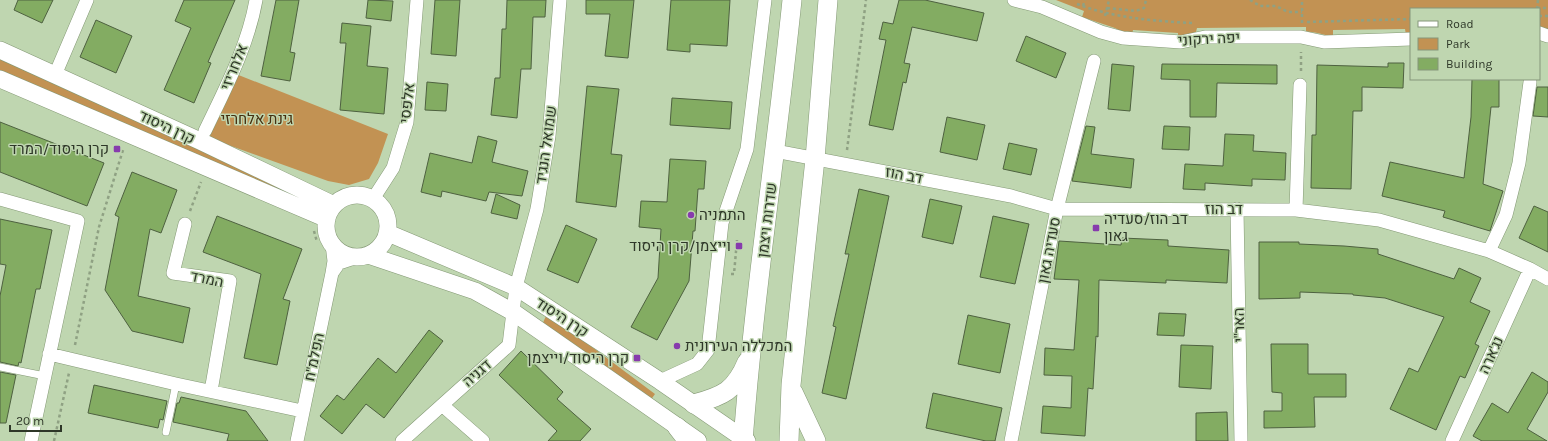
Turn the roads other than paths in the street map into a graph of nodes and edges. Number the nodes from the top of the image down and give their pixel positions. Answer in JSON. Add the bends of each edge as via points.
{"nodes":[{"id":1,"x":87,"y":0,"type":"edge"},
{"id":2,"x":256,"y":0,"type":"edge"},
{"id":3,"x":417,"y":0,"type":"edge"},
{"id":4,"x":560,"y":0,"type":"edge"},
{"id":5,"x":764,"y":0,"type":"edge"},
{"id":6,"x":792,"y":0,"type":"edge"},
{"id":7,"x":828,"y":0,"type":"edge"},
{"id":8,"x":1014,"y":0,"type":"edge"},
{"id":9,"x":1410,"y":39,"type":"edge"},
{"id":10,"x":0,"y":50,"type":"edge"},
{"id":11,"x":1094,"y":61,"type":"dead end"},
{"id":12,"x":55,"y":75,"type":"junction"},
{"id":13,"x":0,"y":79,"type":"edge"},
{"id":14,"x":1530,"y":82,"type":"dead end"},
{"id":15,"x":1300,"y":85,"type":"road end"},
{"id":16,"x":205,"y":131,"type":"dead end"},
{"id":17,"x":775,"y":151,"type":"junction"},
{"id":18,"x":815,"y":159,"type":"junction"},
{"id":19,"x":0,"y":199,"type":"edge"},
{"id":20,"x":373,"y":199,"type":"junction"},
{"id":21,"x":1057,"y":209,"type":"junction"},
{"id":22,"x":1237,"y":209,"type":"junction"},
{"id":23,"x":1296,"y":210,"type":"junction"},
{"id":24,"x":330,"y":212,"type":"junction"},
{"id":25,"x":185,"y":224,"type":"road end"},
{"id":26,"x":388,"y":233,"type":"junction"},
{"id":27,"x":332,"y":244,"type":"junction"},
{"id":28,"x":1489,"y":251,"type":"junction"},
{"id":29,"x":362,"y":256,"type":"junction"},
{"id":30,"x":1530,"y":269,"type":"junction"},
{"id":31,"x":332,"y":273,"type":"junction"},
{"id":32,"x":1548,"y":280,"type":"edge"},
{"id":33,"x":516,"y":287,"type":"junction"},
{"id":34,"x":513,"y":312,"type":"junction"},
{"id":35,"x":752,"y":344,"type":"junction"},
{"id":36,"x":49,"y":354,"type":"junction"},
{"id":37,"x":0,"y":367,"type":"edge"},
{"id":38,"x":45,"y":376,"type":"junction"},
{"id":39,"x":660,"y":381,"type":"junction"},
{"id":40,"x":176,"y":384,"type":"junction"},
{"id":41,"x":791,"y":385,"type":"junction"},
{"id":42,"x":211,"y":391,"type":"junction"},
{"id":43,"x":694,"y":404,"type":"junction"},
{"id":44,"x":442,"y":405,"type":"junction"},
{"id":45,"x":302,"y":411,"type":"junction"},
{"id":46,"x":166,"y":432,"type":"dead end"},
{"id":47,"x":683,"y":434,"type":"edge"},
{"id":48,"x":745,"y":440,"type":"edge"},
{"id":49,"x":31,"y":441,"type":"edge"},
{"id":50,"x":297,"y":441,"type":"edge"},
{"id":51,"x":402,"y":441,"type":"edge"},
{"id":52,"x":483,"y":441,"type":"edge"},
{"id":53,"x":698,"y":441,"type":"edge"},
{"id":54,"x":789,"y":441,"type":"edge"},
{"id":55,"x":816,"y":441,"type":"edge"},
{"id":56,"x":1011,"y":441,"type":"edge"},
{"id":57,"x":1242,"y":441,"type":"edge"},
{"id":58,"x":1452,"y":441,"type":"edge"}],
"edges":[{"from":1,"to":12,"type":"street"},
{"from":2,"to":16,"type":"street","name":"אלחריזי","via":[[253,15],[227,85]]},
{"from":3,"to":20,"type":"street","name":"אלפסי","via":[[406,122],[393,168]]},
{"from":4,"to":33,"type":"street","name":"שמואל הנגיד","via":[[549,136],[537,209]]},
{"from":5,"to":39,"type":"street","via":[[747,149],[722,223],[708,350],[697,364]]},
{"from":6,"to":17,"type":"main road","name":"שדרות ויצמן"},
{"from":7,"to":18,"type":"main road"},
{"from":8,"to":9,"type":"street","name":"יפה ירקוני","via":[[1042,7],[1101,32],[1123,38],[1181,42],[1205,38],[1302,37],[1324,42]]},
{"from":10,"to":12,"type":"street","name":"קרן היסוד"},
{"from":11,"to":21,"type":"street","name":"סעדיה גאון"},
{"from":12,"to":24,"type":"street","name":"קרן היסוד"},
{"from":13,"to":24,"type":"street","name":"קרן היסוד","via":[[206,166]]},
{"from":14,"to":28,"type":"street","via":[[1519,163],[1506,215]]},
{"from":15,"to":23,"type":"street"},
{"from":17,"to":18,"type":"street","name":"דב הוז"},
{"from":17,"to":35,"type":"main road","name":"שדרות ויצמן"},
{"from":18,"to":21,"type":"street","name":"דב הוז","via":[[1011,196]]},
{"from":18,"to":41,"type":"main road"},
{"from":19,"to":36,"type":"street","via":[[78,221]]},
{"from":20,"to":24,"type":"street","via":[[365,195],[352,195],[340,200]]},
{"from":20,"to":26,"type":"street","via":[[386,213]]},
{"from":21,"to":22,"type":"street","name":"דב הוז"},
{"from":21,"to":56,"type":"street","name":"סעדיה גאון"},
{"from":22,"to":23,"type":"street","name":"דב הוז"},
{"from":22,"to":57,"type":"street","name":"האר\"י"},
{"from":23,"to":28,"type":"street","name":"דב הוז","via":[[1379,220]]},
{"from":24,"to":27,"type":"street","via":[[326,228]]},
{"from":25,"to":42,"type":"street","name":"המרד","via":[[173,273],[230,281]]},
{"from":26,"to":29,"type":"street","via":[[380,246]]},
{"from":26,"to":33,"type":"street","name":"קרן היסוד"},
{"from":27,"to":29,"type":"street","via":[[348,256]]},
{"from":27,"to":31,"type":"street","name":"הפלמ\"ח"},
{"from":28,"to":30,"type":"street","name":"דב הוז"},
{"from":29,"to":31,"type":"street","via":[[339,263]]},
{"from":29,"to":34,"type":"street","name":"קרן היסוד","via":[[475,291]]},
{"from":30,"to":32,"type":"street","name":"דב הוז"},
{"from":30,"to":58,"type":"street","name":"נג'ארה"},
{"from":31,"to":45,"type":"street","name":"הפלמ\"ח"},
{"from":33,"to":34,"type":"street","name":"דגניה"},
{"from":33,"to":39,"type":"street","name":"קרן היסוד"},
{"from":34,"to":44,"type":"street","name":"דגניה","via":[[509,345]]},
{"from":34,"to":47,"type":"street","name":"קרן היסוד"},
{"from":35,"to":43,"type":"main road","via":[[743,372],[731,389]]},
{"from":35,"to":48,"type":"main road","name":"שדרות ויצמן"},
{"from":36,"to":38,"type":"street"},
{"from":36,"to":40,"type":"street"},
{"from":37,"to":38,"type":"lane"},
{"from":38,"to":49,"type":"street"},
{"from":39,"to":43,"type":"street","name":"קרן היסוד"},
{"from":40,"to":42,"type":"street"},
{"from":40,"to":46,"type":"lane"},
{"from":41,"to":54,"type":"main road"},
{"from":41,"to":55,"type":"main road"},
{"from":42,"to":45,"type":"street"},
{"from":43,"to":48,"type":"street","name":"קרן היסוד"},
{"from":44,"to":51,"type":"street","name":"דגניה"},
{"from":44,"to":52,"type":"street"},
{"from":45,"to":50,"type":"street","name":"הפלמ\"ח"},
{"from":47,"to":53,"type":"street","name":"קרן היסוד"}]}
